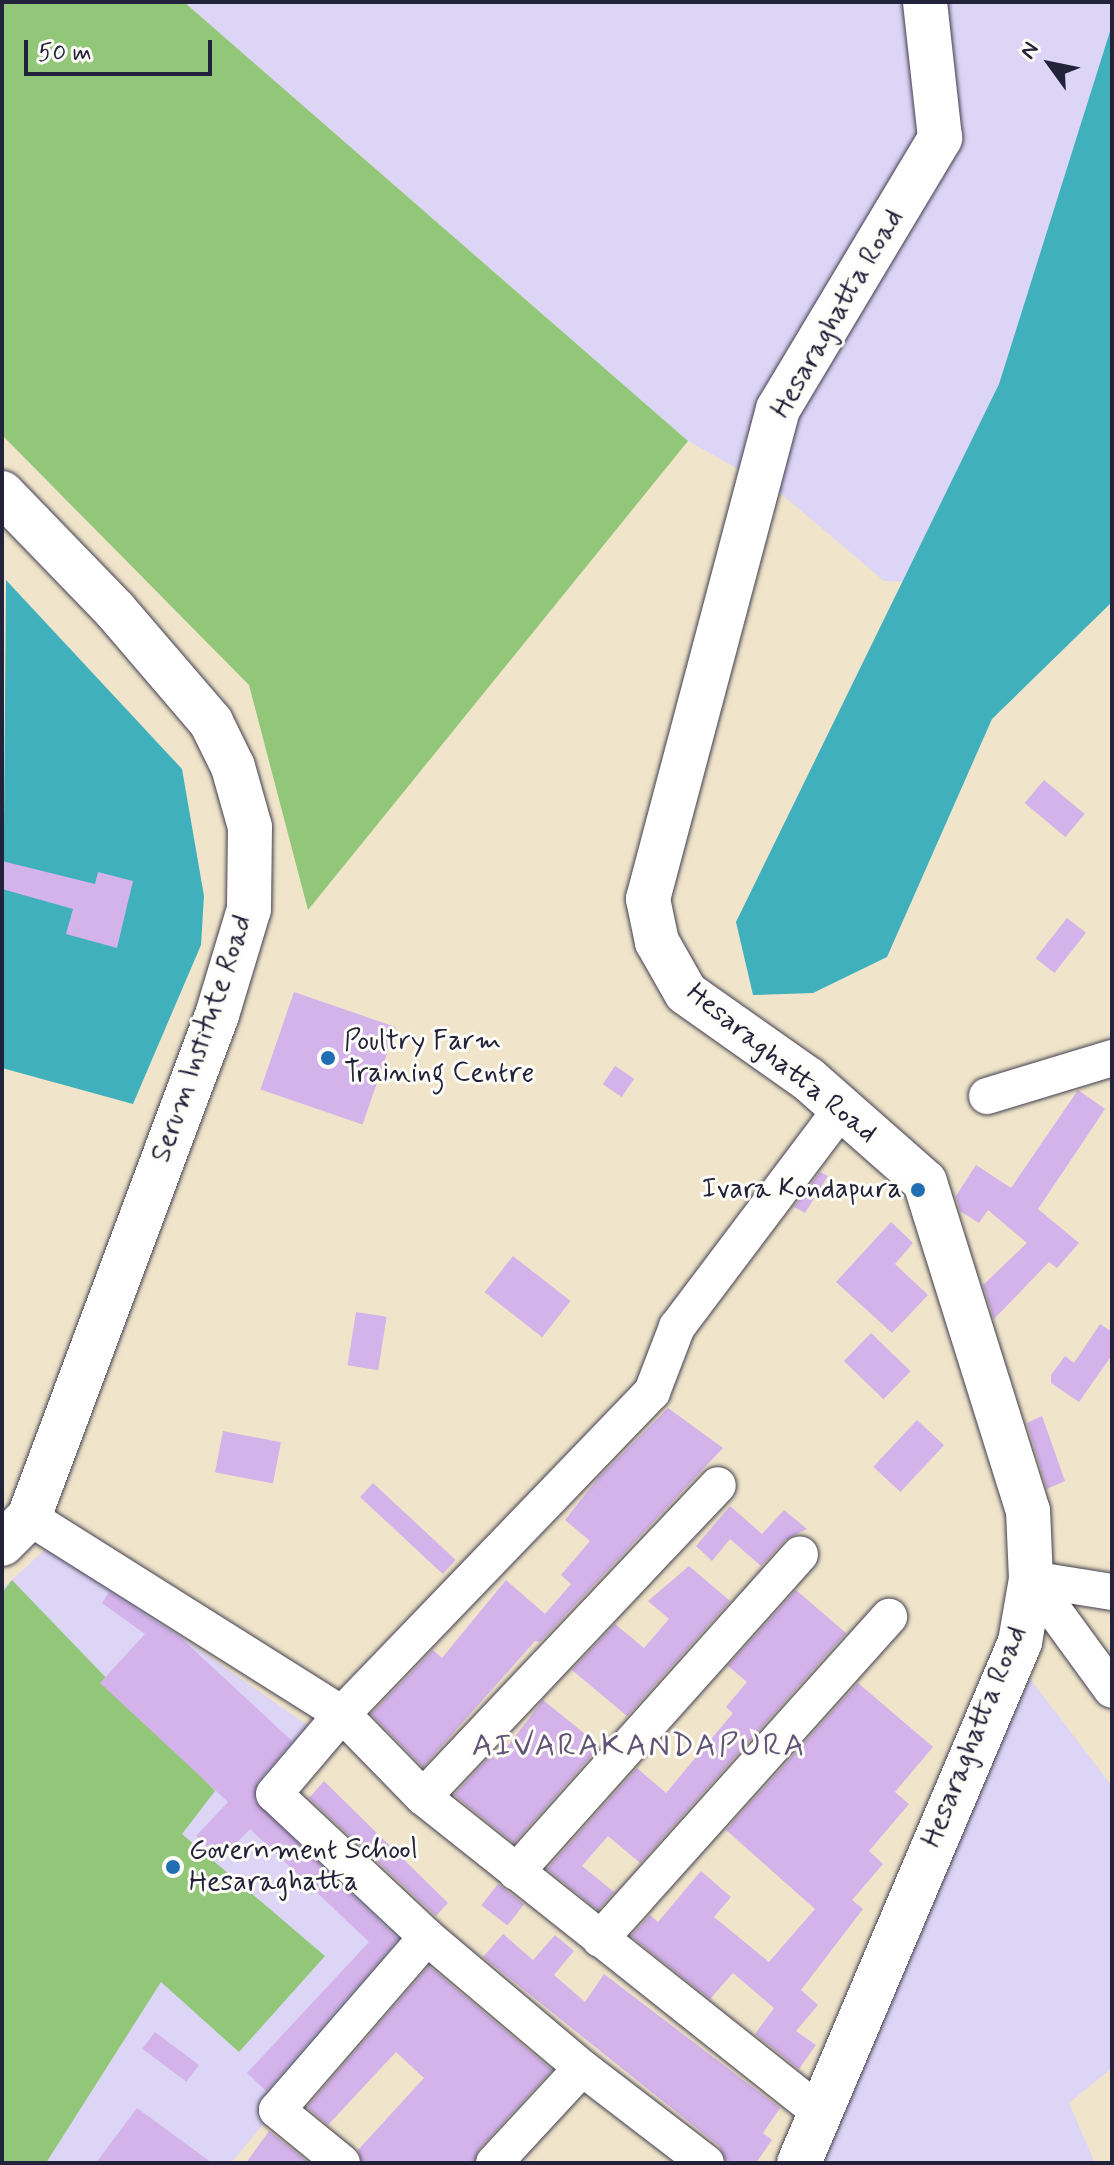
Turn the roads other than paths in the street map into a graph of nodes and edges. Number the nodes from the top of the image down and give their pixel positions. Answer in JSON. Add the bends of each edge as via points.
{"nodes":[{"id":1,"x":925,"y":2,"type":"edge"},
{"id":2,"x":2,"y":493,"type":"edge"},
{"id":3,"x":1112,"y":1058,"type":"edge"},
{"id":4,"x":987,"y":1096,"type":"dead end"},
{"id":5,"x":841,"y":1109,"type":"junction"},
{"id":6,"x":718,"y":1485,"type":"dead end"},
{"id":7,"x":16,"y":1530,"type":"edge"},
{"id":8,"x":800,"y":1554,"type":"dead end"},
{"id":9,"x":1031,"y":1579,"type":"junction"},
{"id":10,"x":1112,"y":1592,"type":"edge"},
{"id":11,"x":889,"y":1617,"type":"dead end"},
{"id":12,"x":1112,"y":1690,"type":"edge"},
{"id":13,"x":342,"y":1714,"type":"junction"},
{"id":14,"x":423,"y":1797,"type":"junction"},
{"id":15,"x":516,"y":1872,"type":"junction"},
{"id":16,"x":427,"y":1937,"type":"junction"},
{"id":17,"x":600,"y":1939,"type":"junction"},
{"id":18,"x":582,"y":2068,"type":"junction"},
{"id":19,"x":818,"y":2111,"type":"junction"},
{"id":20,"x":342,"y":2163,"type":"edge"},
{"id":21,"x":494,"y":2163,"type":"edge"},
{"id":22,"x":706,"y":2163,"type":"edge"},
{"id":23,"x":799,"y":2163,"type":"edge"}],
"edges":[{"from":1,"to":5,"type":"main road","name":"Hesaraghatta Road","via":[[940,138],[778,409],[648,899],[657,942],[686,993]]},
{"from":2,"to":7,"type":"main road","name":"Serum Institute Road","via":[[115,610],[211,722],[233,767],[250,827],[249,909],[217,1015]]},
{"from":3,"to":4,"type":"street"},
{"from":5,"to":9,"type":"main road","name":"Hesaraghatta Road","via":[[925,1182],[1028,1511]]},
{"from":5,"to":13,"type":"street","via":[[677,1327],[652,1392]]},
{"from":6,"to":14,"type":"street"},
{"from":7,"to":13,"type":"street"},
{"from":8,"to":15,"type":"street"},
{"from":9,"to":10,"type":"street"},
{"from":9,"to":12,"type":"street"},
{"from":9,"to":19,"type":"main road","name":"Hesaraghatta Road","via":[[1020,1642]]},
{"from":11,"to":17,"type":"street"},
{"from":13,"to":14,"type":"street"},
{"from":13,"to":16,"type":"street","via":[[274,1794]]},
{"from":14,"to":15,"type":"street"},
{"from":15,"to":17,"type":"street"},
{"from":16,"to":18,"type":"street"},
{"from":16,"to":20,"type":"street","via":[[277,2110]]},
{"from":17,"to":19,"type":"street"},
{"from":18,"to":21,"type":"street"},
{"from":18,"to":22,"type":"street"},
{"from":19,"to":23,"type":"main road","name":"Hesaraghatta Road"}]}
